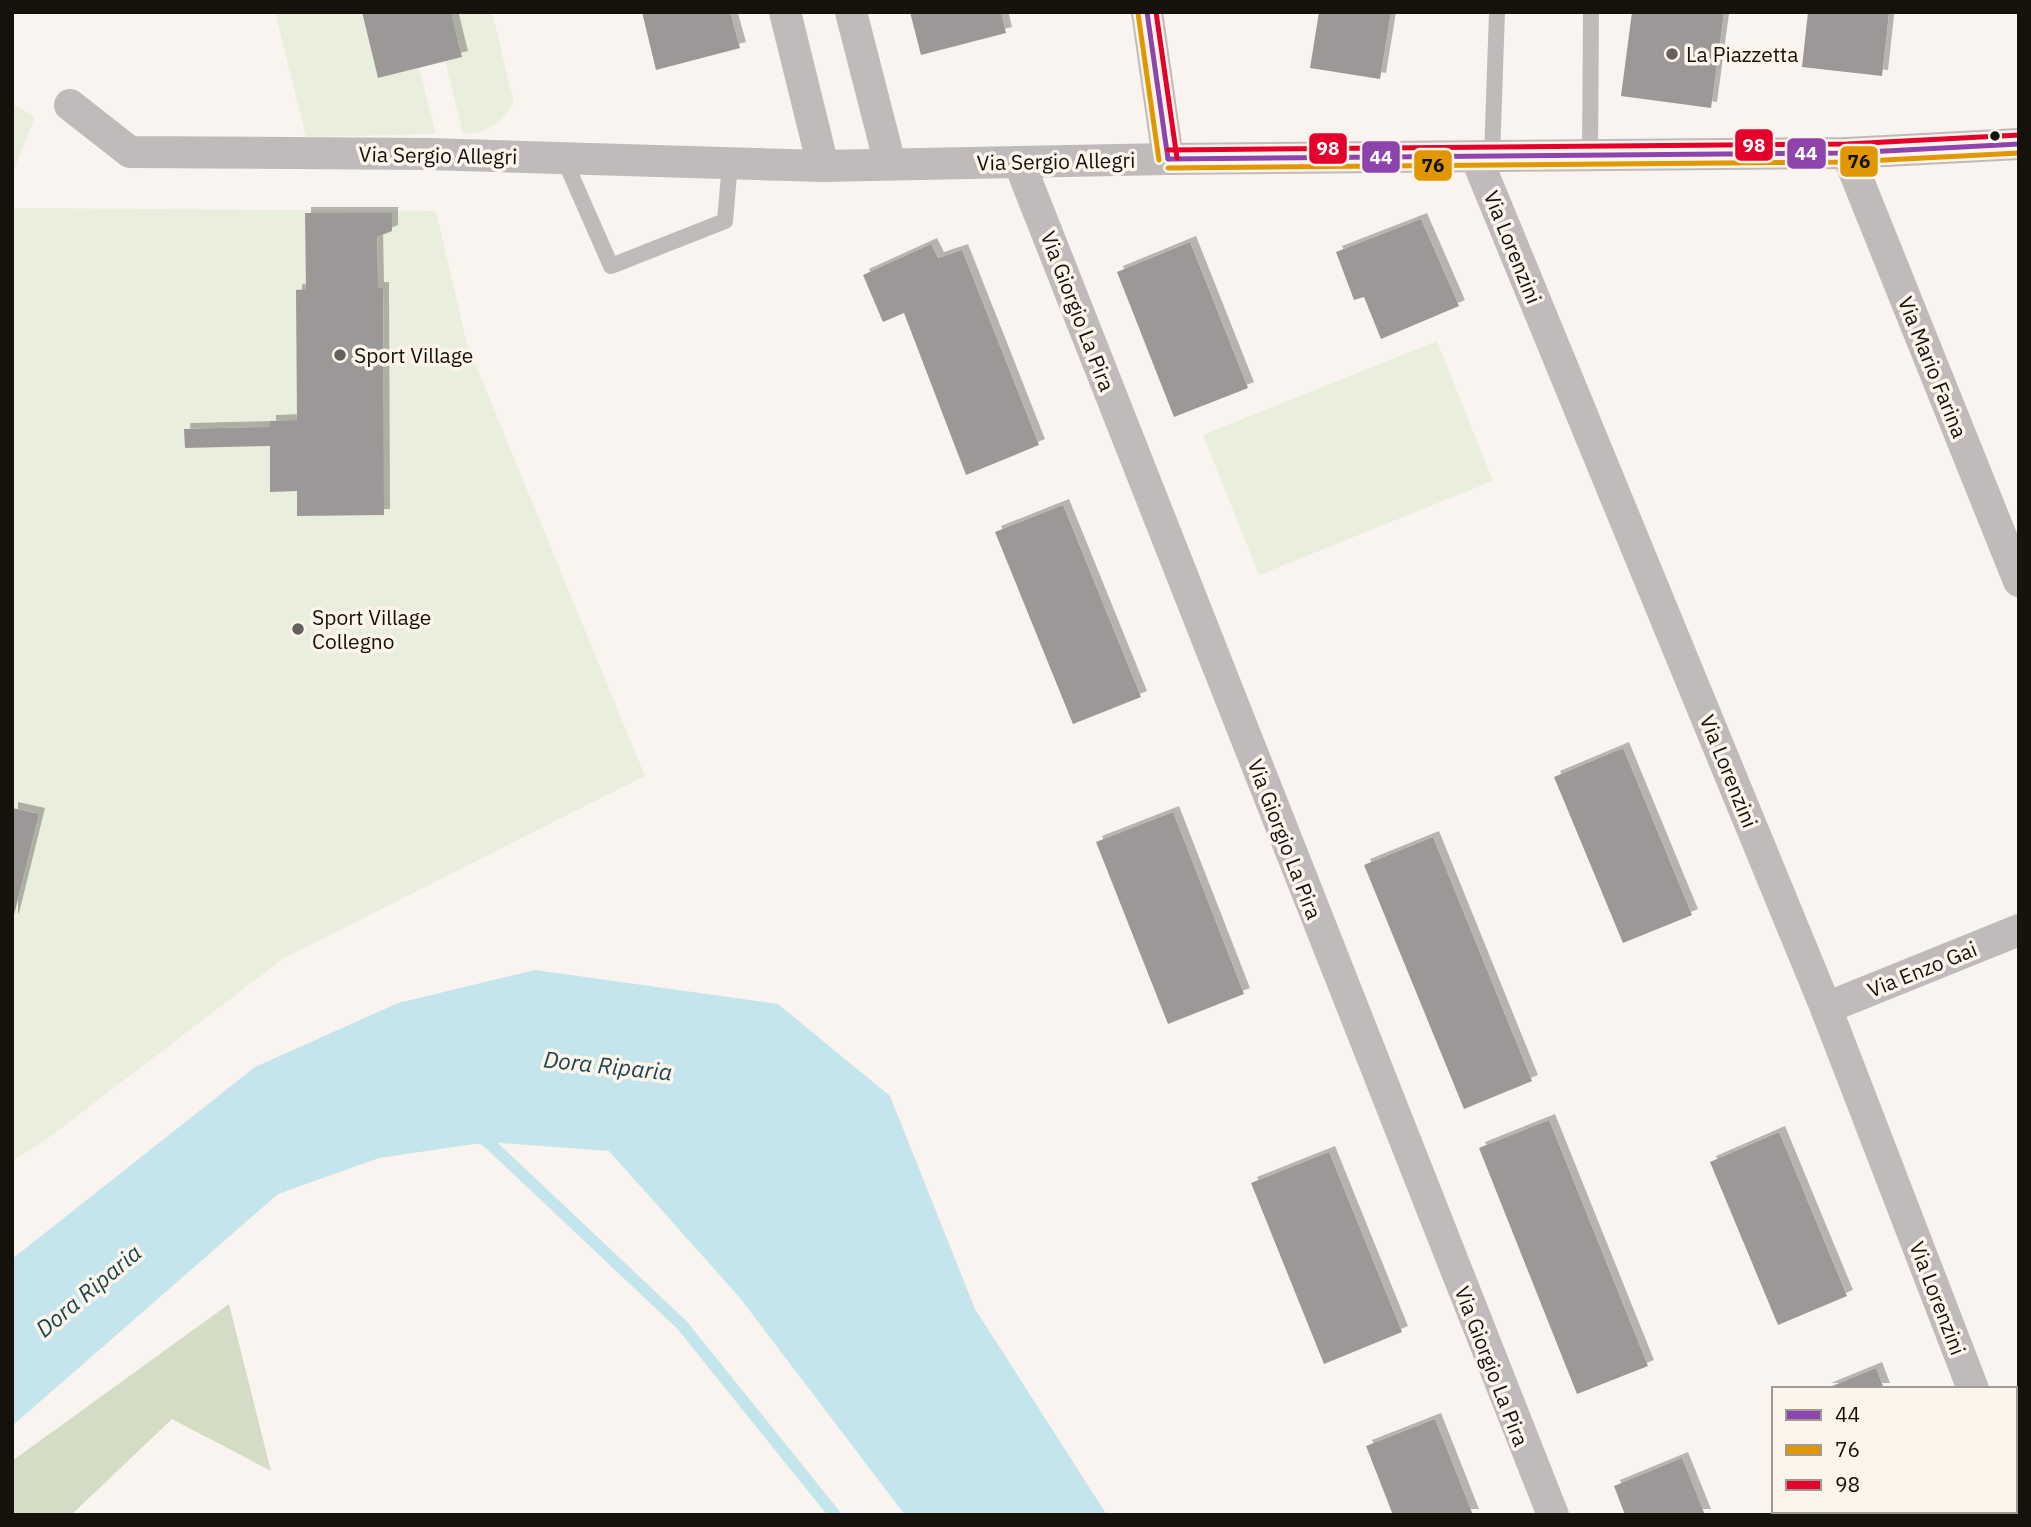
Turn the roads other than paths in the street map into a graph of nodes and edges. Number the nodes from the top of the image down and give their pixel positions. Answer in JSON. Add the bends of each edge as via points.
{"nodes":[{"id":1,"x":785,"y":12,"type":"edge"},
{"id":2,"x":851,"y":12,"type":"edge"},
{"id":3,"x":1147,"y":12,"type":"edge"},
{"id":4,"x":1497,"y":12,"type":"edge"},
{"id":5,"x":1591,"y":12,"type":"edge"},
{"id":6,"x":70,"y":105,"type":"dead end"},
{"id":7,"x":2019,"y":144,"type":"edge"},
{"id":8,"x":1847,"y":153,"type":"junction"},
{"id":9,"x":1590,"y":156,"type":"junction"},
{"id":10,"x":1484,"y":157,"type":"junction"},
{"id":11,"x":564,"y":159,"type":"junction"},
{"id":12,"x":1168,"y":159,"type":"junction"},
{"id":13,"x":1019,"y":162,"type":"junction"},
{"id":14,"x":730,"y":163,"type":"junction"},
{"id":15,"x":890,"y":164,"type":"junction"},
{"id":16,"x":823,"y":166,"type":"junction"},
{"id":17,"x":2019,"y":581,"type":"edge"},
{"id":18,"x":2019,"y":930,"type":"edge"},
{"id":19,"x":1826,"y":1008,"type":"junction"},
{"id":20,"x":1972,"y":1387,"type":"edge"},
{"id":21,"x":1553,"y":1515,"type":"edge"}],
"edges":[{"from":1,"to":16,"type":"street"},
{"from":2,"to":15,"type":"street"},
{"from":3,"to":12,"type":"street"},
{"from":4,"to":10,"type":"lane"},
{"from":5,"to":9,"type":"lane"},
{"from":6,"to":11,"type":"street","name":"Via Sergio Allegri","via":[[130,152]]},
{"from":7,"to":8,"type":"street","name":"Via Sergio Allegri"},
{"from":8,"to":9,"type":"street","name":"Via Sergio Allegri"},
{"from":8,"to":17,"type":"street","name":"Via Mario Farina"},
{"from":9,"to":10,"type":"street","name":"Via Sergio Allegri"},
{"from":10,"to":12,"type":"street","name":"Via Sergio Allegri"},
{"from":10,"to":19,"type":"street","name":"Via Lorenzini"},
{"from":11,"to":14,"type":"street","name":"Via Sergio Allegri"},
{"from":11,"to":14,"type":"lane","via":[[611,265],[725,221]]},
{"from":12,"to":13,"type":"street","name":"Via Sergio Allegri"},
{"from":13,"to":15,"type":"street","name":"Via Sergio Allegri"},
{"from":13,"to":21,"type":"street","name":"Via Giorgio La Pira"},
{"from":14,"to":16,"type":"street","name":"Via Sergio Allegri"},
{"from":15,"to":16,"type":"street","name":"Via Sergio Allegri"},
{"from":18,"to":19,"type":"street","name":"Via Enzo Gai"},
{"from":19,"to":20,"type":"street","name":"Via Lorenzini"}]}
